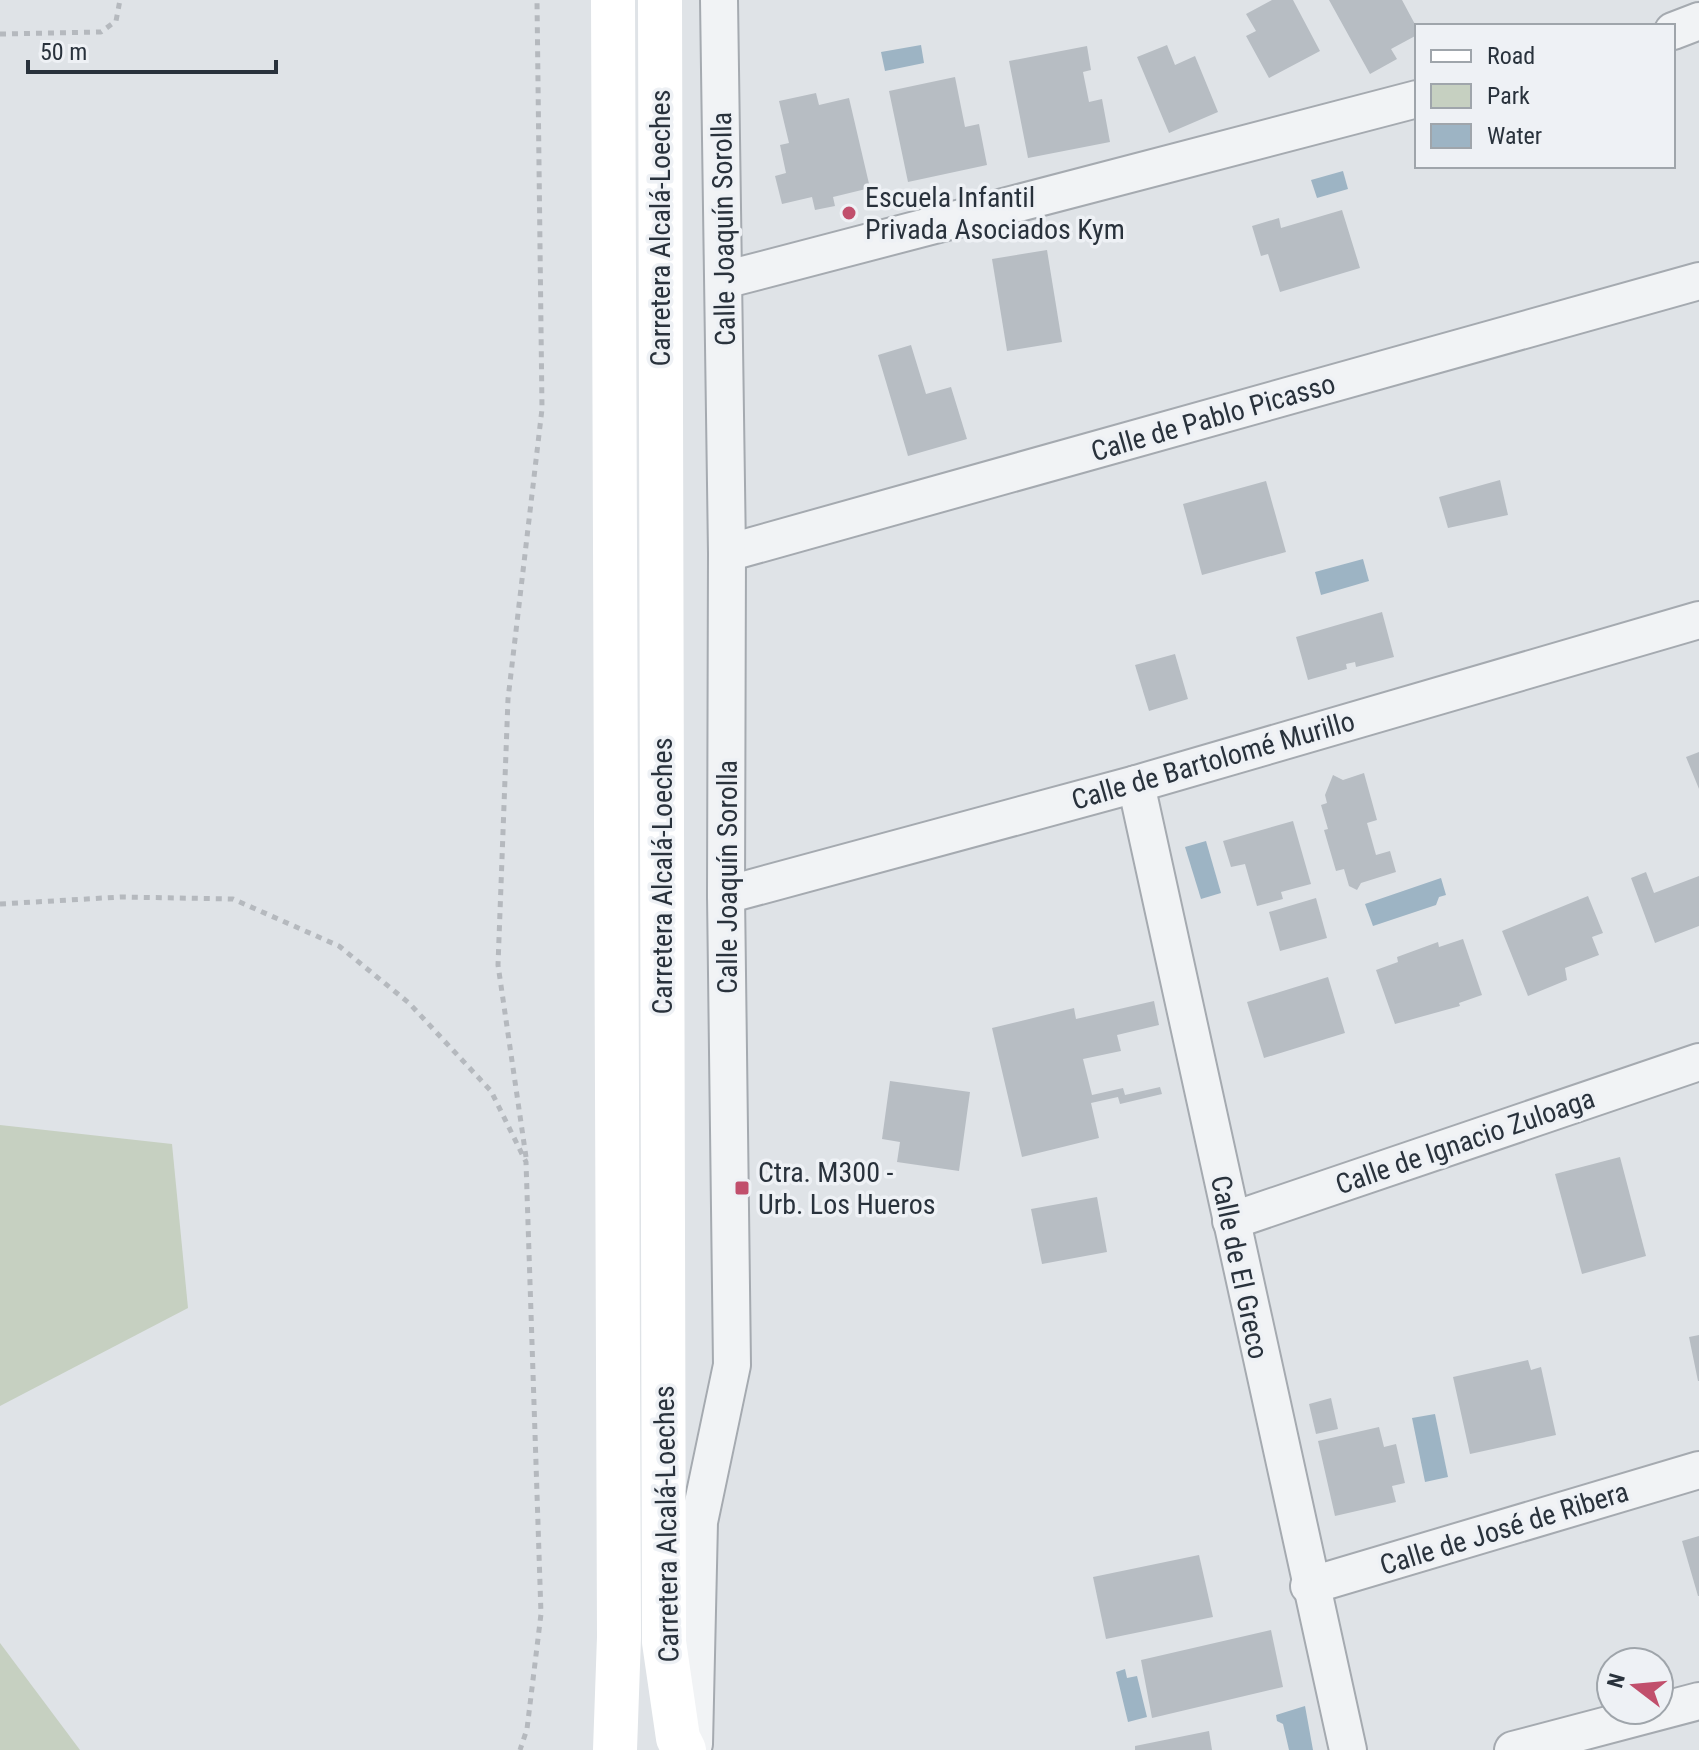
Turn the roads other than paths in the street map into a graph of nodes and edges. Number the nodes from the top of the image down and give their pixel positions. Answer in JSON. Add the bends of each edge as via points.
{"nodes":[{"id":1,"x":613,"y":0,"type":"edge"},
{"id":2,"x":660,"y":0,"type":"edge"},
{"id":3,"x":719,"y":0,"type":"edge"},
{"id":4,"x":1699,"y":21,"type":"edge"},
{"id":5,"x":1675,"y":30,"type":"edge"},
{"id":6,"x":1415,"y":100,"type":"edge"},
{"id":7,"x":724,"y":280,"type":"junction"},
{"id":8,"x":1699,"y":281,"type":"edge"},
{"id":9,"x":727,"y":553,"type":"junction"},
{"id":10,"x":1699,"y":620,"type":"edge"},
{"id":11,"x":1136,"y":784,"type":"junction"},
{"id":12,"x":726,"y":895,"type":"junction"},
{"id":13,"x":1699,"y":1062,"type":"edge"},
{"id":14,"x":1231,"y":1221,"type":"junction"},
{"id":15,"x":1699,"y":1470,"type":"edge"},
{"id":16,"x":1309,"y":1586,"type":"junction"},
{"id":17,"x":1699,"y":1701,"type":"edge"},
{"id":18,"x":615,"y":1750,"type":"edge"},
{"id":19,"x":684,"y":1750,"type":"edge"},
{"id":20,"x":694,"y":1750,"type":"edge"},
{"id":21,"x":1348,"y":1750,"type":"edge"},
{"id":22,"x":1513,"y":1750,"type":"edge"}],
"edges":[{"from":1,"to":18,"type":"main road","name":"Carretera Alcalá-Loeches","via":[[619,1589]]},
{"from":2,"to":19,"type":"main road","name":"Carretera Alcalá-Loeches","via":[[664,1642]]},
{"from":3,"to":7,"type":"street","name":"Calle Joaquín Sorolla"},
{"from":4,"to":5,"type":"street"},
{"from":6,"to":7,"type":"street"},
{"from":7,"to":9,"type":"street","name":"Calle Joaquín Sorolla"},
{"from":8,"to":9,"type":"street","name":"Calle de Pablo Picasso"},
{"from":9,"to":12,"type":"street","name":"Calle Joaquín Sorolla"},
{"from":10,"to":11,"type":"street","name":"Calle de Bartolomé Murillo"},
{"from":11,"to":12,"type":"street","name":"Calle de Bartolomé Murillo"},
{"from":11,"to":14,"type":"street","name":"Calle de El Greco"},
{"from":12,"to":20,"type":"street","name":"Calle Joaquín Sorolla","via":[[732,1365],[699,1522]]},
{"from":13,"to":14,"type":"street","name":"Calle de Ignacio Zuloaga"},
{"from":14,"to":16,"type":"street","name":"Calle de El Greco"},
{"from":15,"to":16,"type":"street","name":"Calle de José de Ribera"},
{"from":16,"to":21,"type":"street","name":"Calle de El Greco"},
{"from":17,"to":22,"type":"street"}]}
